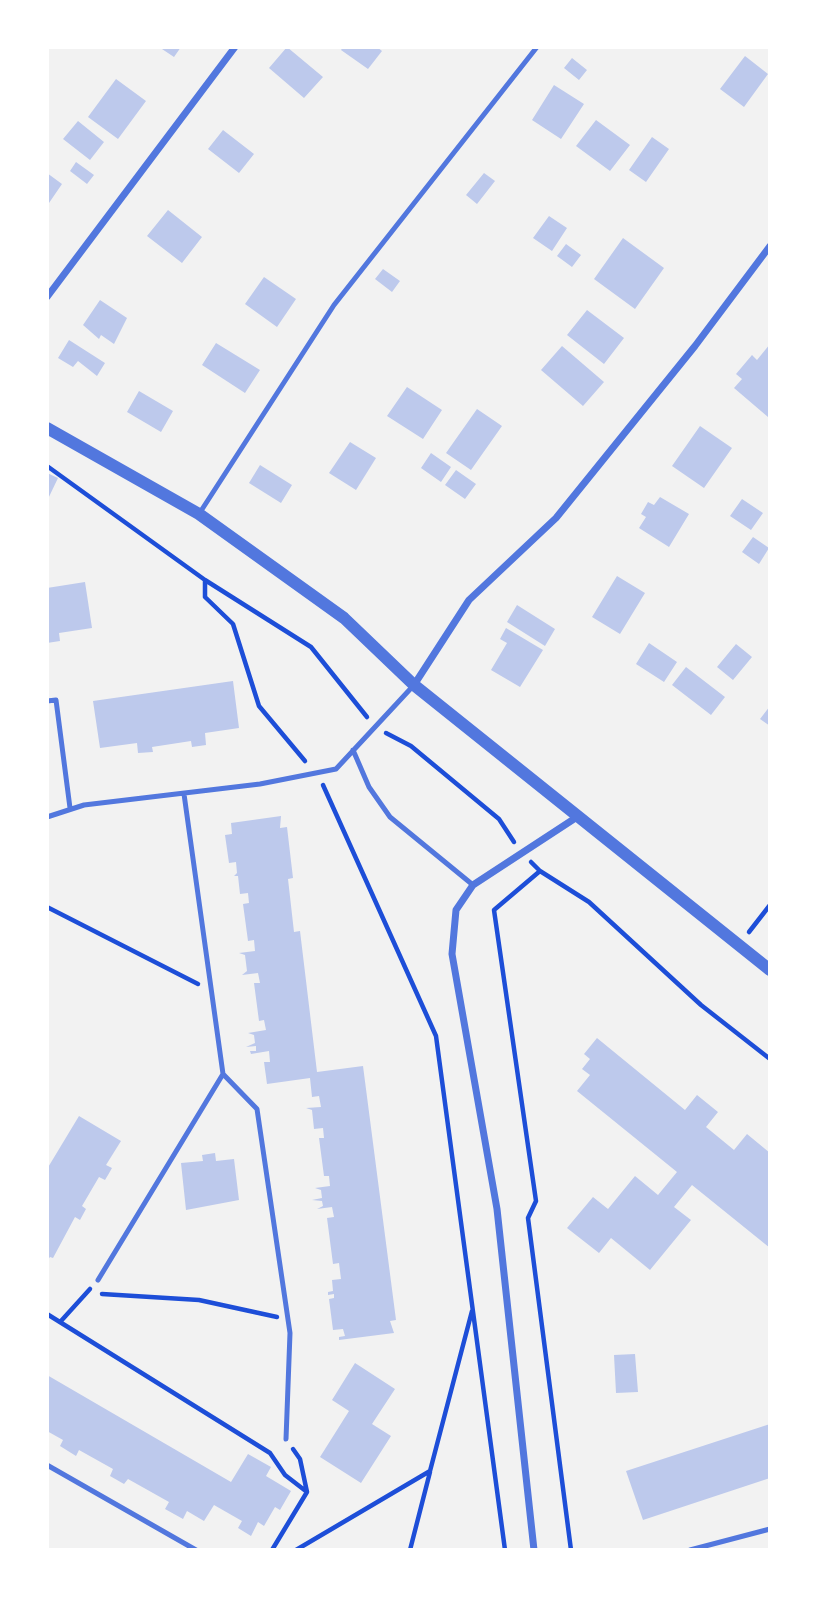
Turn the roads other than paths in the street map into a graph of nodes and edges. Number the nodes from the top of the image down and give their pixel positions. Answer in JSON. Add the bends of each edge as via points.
{"nodes":[{"id":1,"x":235,"y":47,"type":"edge"},
{"id":2,"x":537,"y":47,"type":"edge"},
{"id":3,"x":770,"y":246,"type":"edge"},
{"id":4,"x":47,"y":297,"type":"edge"},
{"id":5,"x":47,"y":428,"type":"edge"},
{"id":6,"x":199,"y":514,"type":"junction"},
{"id":7,"x":414,"y":685,"type":"junction"},
{"id":8,"x":47,"y":701,"type":"edge"},
{"id":9,"x":353,"y":750,"type":"junction"},
{"id":10,"x":184,"y":794,"type":"junction"},
{"id":11,"x":70,"y":808,"type":"junction"},
{"id":12,"x":47,"y":817,"type":"edge"},
{"id":13,"x":577,"y":817,"type":"junction"},
{"id":14,"x":473,"y":886,"type":"junction"},
{"id":15,"x":770,"y":970,"type":"edge"},
{"id":16,"x":223,"y":1074,"type":"junction"},
{"id":17,"x":98,"y":1280,"type":"road end"},
{"id":18,"x":286,"y":1439,"type":"road end"},
{"id":19,"x":47,"y":1465,"type":"edge"},
{"id":20,"x":770,"y":1529,"type":"edge"},
{"id":21,"x":724,"y":1546,"type":"edge"},
{"id":22,"x":195,"y":1550,"type":"edge"},
{"id":23,"x":534,"y":1550,"type":"edge"},
{"id":24,"x":690,"y":1550,"type":"edge"}],
"edges":[{"from":1,"to":4,"type":"street"},
{"from":2,"to":6,"type":"lane","via":[[334,305]]},
{"from":3,"to":7,"type":"street","via":[[556,518],[469,600]]},
{"from":5,"to":6,"type":"street"},
{"from":6,"to":7,"type":"street","via":[[344,618]]},
{"from":7,"to":9,"type":"lane"},
{"from":7,"to":13,"type":"street"},
{"from":8,"to":11,"type":"lane","via":[[56,701]]},
{"from":9,"to":10,"type":"lane","via":[[336,769],[316,775]]},
{"from":9,"to":14,"type":"lane","via":[[369,787],[390,817]]},
{"from":10,"to":11,"type":"lane"},
{"from":10,"to":16,"type":"lane"},
{"from":11,"to":12,"type":"lane"},
{"from":13,"to":14,"type":"street"},
{"from":13,"to":15,"type":"street"},
{"from":14,"to":23,"type":"street","via":[[456,910],[453,954],[497,1209]]},
{"from":16,"to":17,"type":"lane"},
{"from":16,"to":18,"type":"lane","via":[[257,1109],[288,1320]]},
{"from":19,"to":22,"type":"lane"},
{"from":20,"to":21,"type":"lane"},
{"from":21,"to":24,"type":"lane"}]}
